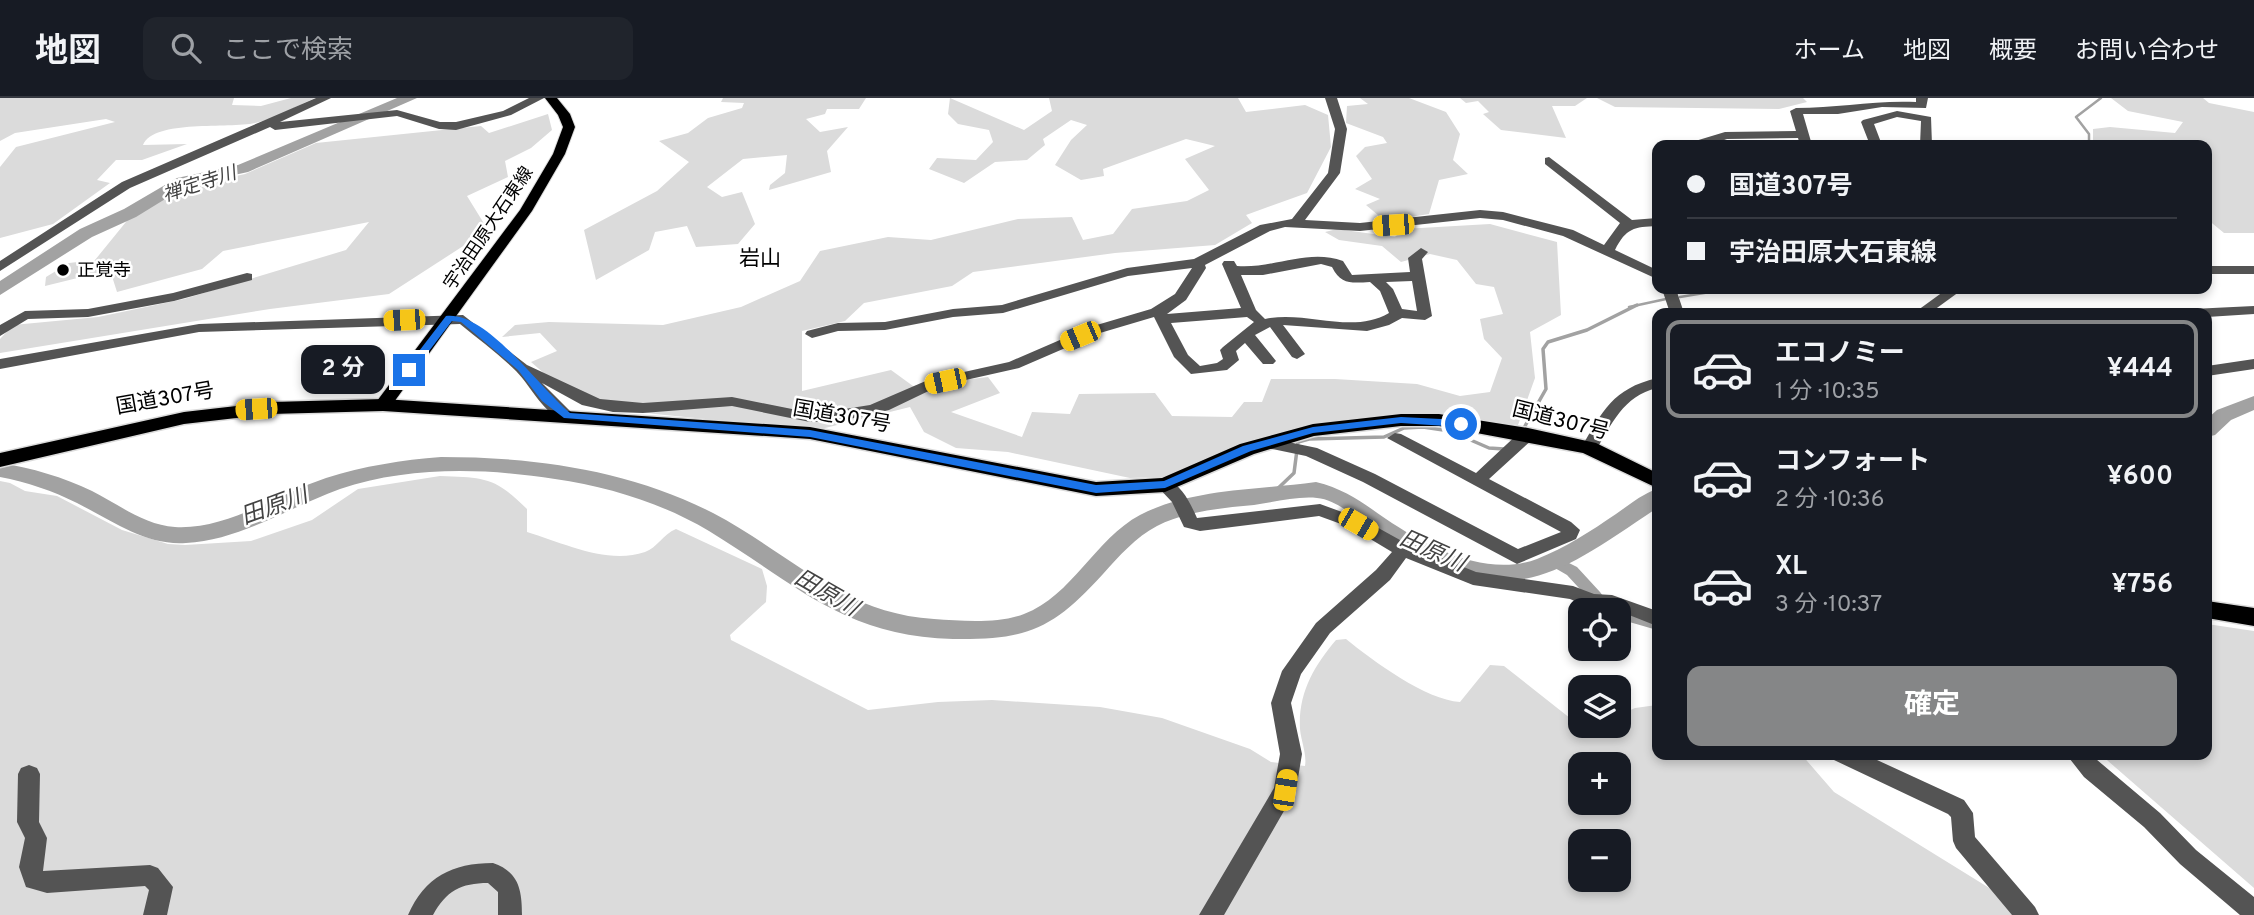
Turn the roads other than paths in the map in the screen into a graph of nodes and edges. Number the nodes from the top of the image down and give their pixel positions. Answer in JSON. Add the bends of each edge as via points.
{"nodes":[{"id":1,"x":325,"y":98,"type":"edge"},
{"id":2,"x":538,"y":98,"type":"edge"},
{"id":3,"x":551,"y":98,"type":"edge"},
{"id":4,"x":1331,"y":98,"type":"edge"},
{"id":5,"x":1829,"y":98,"type":"edge"},
{"id":6,"x":1922,"y":98,"type":"edge"},
{"id":7,"x":1878,"y":100,"type":"edge"},
{"id":8,"x":1897,"y":114,"type":"junction"},
{"id":9,"x":261,"y":126,"type":"junction"},
{"id":10,"x":1716,"y":140,"type":"edge"},
{"id":11,"x":1804,"y":140,"type":"edge"},
{"id":12,"x":1874,"y":140,"type":"edge"},
{"id":13,"x":1926,"y":140,"type":"edge"},
{"id":14,"x":1549,"y":161,"type":"dead end"},
{"id":15,"x":1297,"y":222,"type":"junction"},
{"id":16,"x":1628,"y":222,"type":"junction"},
{"id":17,"x":1652,"y":222,"type":"edge"},
{"id":18,"x":1608,"y":250,"type":"junction"},
{"id":19,"x":1421,"y":252,"type":"dead end"},
{"id":20,"x":1220,"y":253,"type":"junction"},
{"id":21,"x":1197,"y":263,"type":"junction"},
{"id":22,"x":0,"y":267,"type":"edge"},
{"id":23,"x":1233,"y":270,"type":"junction"},
{"id":24,"x":2212,"y":270,"type":"edge"},
{"id":25,"x":2254,"y":270,"type":"edge"},
{"id":26,"x":1652,"y":272,"type":"edge"},
{"id":27,"x":1420,"y":276,"type":"junction"},
{"id":28,"x":247,"y":277,"type":"dead end"},
{"id":29,"x":1371,"y":277,"type":"junction"},
{"id":30,"x":1949,"y":294,"type":"edge"},
{"id":31,"x":1928,"y":308,"type":"edge"},
{"id":32,"x":2254,"y":310,"type":"edge"},
{"id":33,"x":1250,"y":312,"type":"junction"},
{"id":34,"x":2212,"y":312,"type":"edge"},
{"id":35,"x":1397,"y":314,"type":"junction"},
{"id":36,"x":1161,"y":315,"type":"junction"},
{"id":37,"x":450,"y":318,"type":"junction"},
{"id":38,"x":1268,"y":323,"type":"junction"},
{"id":39,"x":0,"y":332,"type":"edge"},
{"id":40,"x":812,"y":334,"type":"dead end"},
{"id":41,"x":1247,"y":335,"type":"junction"},
{"id":42,"x":1297,"y":354,"type":"dead end"},
{"id":43,"x":1268,"y":361,"type":"dead end"},
{"id":44,"x":0,"y":364,"type":"edge"},
{"id":45,"x":2254,"y":364,"type":"edge"},
{"id":46,"x":522,"y":368,"type":"junction"},
{"id":47,"x":2212,"y":371,"type":"edge"},
{"id":48,"x":1652,"y":384,"type":"edge"},
{"id":49,"x":383,"y":405,"type":"junction"},
{"id":50,"x":567,"y":416,"type":"junction"},
{"id":51,"x":1528,"y":434,"type":"junction"},
{"id":52,"x":1395,"y":438,"type":"dead end"},
{"id":53,"x":1286,"y":446,"type":"junction"},
{"id":54,"x":1589,"y":448,"type":"junction"},
{"id":55,"x":8,"y":457,"type":"edge"},
{"id":56,"x":1652,"y":479,"type":"edge"},
{"id":57,"x":1478,"y":480,"type":"junction"},
{"id":58,"x":1172,"y":492,"type":"junction"},
{"id":59,"x":1404,"y":550,"type":"junction"},
{"id":60,"x":2212,"y":611,"type":"edge"},
{"id":61,"x":1652,"y":617,"type":"edge"},
{"id":62,"x":2254,"y":617,"type":"edge"},
{"id":63,"x":1855,"y":760,"type":"edge"},
{"id":64,"x":2082,"y":760,"type":"edge"},
{"id":65,"x":29,"y":774,"type":"dead end"},
{"id":66,"x":2254,"y":912,"type":"edge"},
{"id":67,"x":155,"y":915,"type":"edge"},
{"id":68,"x":420,"y":915,"type":"edge"},
{"id":69,"x":510,"y":915,"type":"edge"},
{"id":70,"x":1212,"y":915,"type":"edge"},
{"id":71,"x":2027,"y":915,"type":"edge"}],
"edges":[{"from":1,"to":9,"type":"street"},
{"from":2,"to":9,"type":"street","via":[[507,113],[456,127],[397,113]]},
{"from":3,"to":37,"type":"main road","name":"宇治田原大石東線","via":[[569,127],[566,141],[526,211]]},
{"from":4,"to":15,"type":"street","via":[[1341,130],[1334,173]]},
{"from":5,"to":7,"type":"street","via":[[1837,105]]},
{"from":6,"to":7,"type":"street","via":[[1922,106]]},
{"from":7,"to":8,"type":"street"},
{"from":7,"to":11,"type":"street","via":[[1838,111],[1796,111]]},
{"from":8,"to":12,"type":"street","via":[[1867,122]]},
{"from":8,"to":13,"type":"street","via":[[1927,118]]},
{"from":9,"to":22,"type":"street","via":[[126,185]]},
{"from":10,"to":11,"type":"street","via":[[1725,135]]},
{"from":14,"to":16,"type":"street"},
{"from":15,"to":18,"type":"street","via":[[1360,227],[1480,214],[1503,216],[1568,233]]},
{"from":15,"to":20,"type":"street","via":[[1265,228]]},
{"from":16,"to":17,"type":"street"},
{"from":16,"to":18,"type":"street","via":[[1619,227]]},
{"from":18,"to":26,"type":"street"},
{"from":19,"to":27,"type":"street","via":[[1415,258]]},
{"from":20,"to":21,"type":"street"},
{"from":20,"to":23,"type":"street"},
{"from":21,"to":36,"type":"street","via":[[1199,268],[1186,294]]},
{"from":21,"to":40,"type":"street","via":[[1127,272],[1003,309],[953,313],[885,327],[838,327]]},
{"from":23,"to":29,"type":"street","via":[[1327,261],[1338,264],[1345,278]]},
{"from":23,"to":33,"type":"street"},
{"from":24,"to":25,"type":"street"},
{"from":27,"to":29,"type":"street"},
{"from":27,"to":35,"type":"street","via":[[1425,316]]},
{"from":28,"to":39,"type":"street","via":[[88,313],[25,315]]},
{"from":29,"to":35,"type":"street","via":[[1386,289]]},
{"from":30,"to":31,"type":"street"},
{"from":32,"to":34,"type":"street"},
{"from":33,"to":36,"type":"street"},
{"from":33,"to":38,"type":"street"},
{"from":35,"to":38,"type":"street","via":[[1384,324],[1352,327],[1308,321]]},
{"from":36,"to":41,"type":"street","via":[[1182,357],[1201,372],[1229,364],[1228,350]]},
{"from":36,"to":46,"type":"street","via":[[1099,328],[1005,368],[924,386],[888,404],[824,417],[791,415],[748,402],[637,409],[596,404]]},
{"from":37,"to":44,"type":"street","via":[[199,328]]},
{"from":37,"to":46,"type":"street","via":[[463,319]]},
{"from":37,"to":49,"type":"main road","name":"宇治田原大石東線"},
{"from":38,"to":41,"type":"street"},
{"from":38,"to":42,"type":"street"},
{"from":41,"to":43,"type":"street"},
{"from":45,"to":47,"type":"street"},
{"from":46,"to":50,"type":"street","via":[[546,399]]},
{"from":48,"to":54,"type":"street","via":[[1622,396]]},
{"from":49,"to":50,"type":"highway","name":"国道307号"},
{"from":49,"to":55,"type":"highway","name":"国道307号","via":[[284,407],[204,415]]},
{"from":50,"to":58,"type":"highway","name":"国道307号","via":[[810,433],[1096,489]]},
{"from":51,"to":53,"type":"highway","name":"国道307号","via":[[1439,420],[1401,420],[1313,430]]},
{"from":51,"to":54,"type":"highway","name":"国道307号"},
{"from":51,"to":57,"type":"street"},
{"from":52,"to":57,"type":"street"},
{"from":53,"to":57,"type":"street","via":[[1369,478],[1508,554],[1527,555],[1570,535],[1565,526]]},
{"from":53,"to":58,"type":"highway","name":"国道307号","via":[[1247,449]]},
{"from":54,"to":56,"type":"highway","name":"国道307号"},
{"from":58,"to":59,"type":"street","via":[[1190,523],[1320,510],[1358,524]]},
{"from":59,"to":61,"type":"street","via":[[1473,578],[1573,593]]},
{"from":59,"to":70,"type":"street","via":[[1323,628],[1292,671],[1281,703],[1291,754],[1285,790]]},
{"from":60,"to":62,"type":"highway"},
{"from":63,"to":71,"type":"street","via":[[1956,807],[1962,813],[1964,841]]},
{"from":64,"to":66,"type":"street"},
{"from":65,"to":67,"type":"street","via":[[28,822],[36,838],[31,867],[34,880],[47,883],[150,875],[161,887]]},
{"from":68,"to":69,"type":"street","via":[[445,879],[468,872],[493,873],[510,888]]}]}
